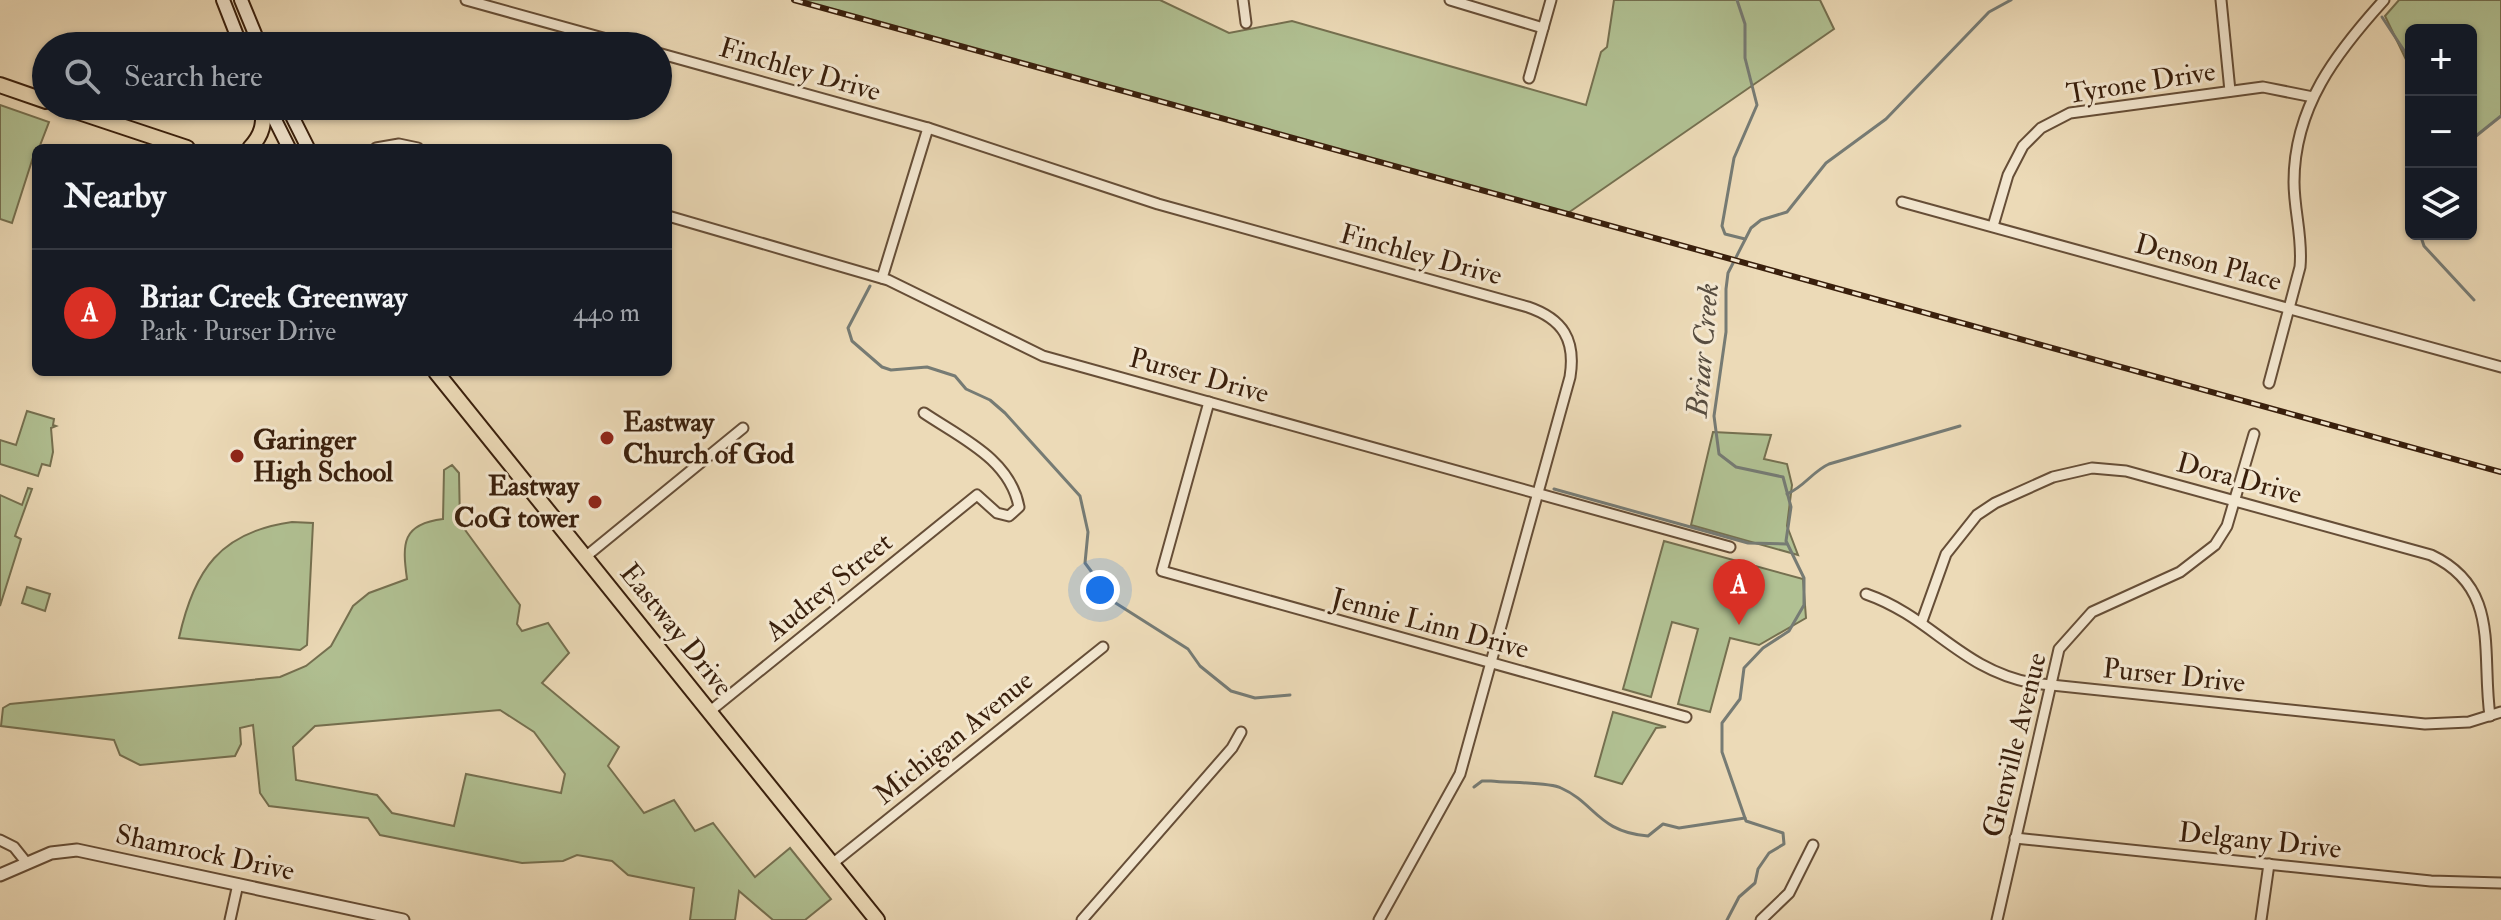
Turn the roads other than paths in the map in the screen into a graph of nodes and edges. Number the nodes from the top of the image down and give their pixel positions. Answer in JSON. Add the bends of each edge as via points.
{"nodes":[{"id":1,"x":223,"y":0,"type":"edge"},
{"id":2,"x":241,"y":0,"type":"edge"},
{"id":3,"x":466,"y":0,"type":"edge"},
{"id":4,"x":1243,"y":0,"type":"edge"},
{"id":5,"x":1450,"y":0,"type":"edge"},
{"id":6,"x":1551,"y":0,"type":"edge"},
{"id":7,"x":2221,"y":0,"type":"edge"},
{"id":8,"x":2384,"y":0,"type":"edge"},
{"id":9,"x":1246,"y":23,"type":"dead end"},
{"id":10,"x":1543,"y":28,"type":"junction"},
{"id":11,"x":236,"y":32,"type":"edge"},
{"id":12,"x":254,"y":32,"type":"edge"},
{"id":13,"x":581,"y":32,"type":"edge"},
{"id":14,"x":672,"y":57,"type":"edge"},
{"id":15,"x":1529,"y":78,"type":"dead end"},
{"id":16,"x":0,"y":85,"type":"edge"},
{"id":17,"x":2230,"y":91,"type":"junction"},
{"id":18,"x":32,"y":96,"type":"edge"},
{"id":19,"x":2313,"y":97,"type":"junction"},
{"id":20,"x":103,"y":120,"type":"edge"},
{"id":21,"x":264,"y":120,"type":"edge"},
{"id":22,"x":274,"y":120,"type":"edge"},
{"id":23,"x":294,"y":120,"type":"edge"},
{"id":24,"x":928,"y":128,"type":"junction"},
{"id":25,"x":175,"y":144,"type":"edge"},
{"id":26,"x":254,"y":144,"type":"edge"},
{"id":27,"x":287,"y":144,"type":"edge"},
{"id":28,"x":306,"y":144,"type":"edge"},
{"id":29,"x":1902,"y":202,"type":"dead end"},
{"id":30,"x":672,"y":217,"type":"edge"},
{"id":31,"x":1993,"y":226,"type":"junction"},
{"id":32,"x":882,"y":278,"type":"junction"},
{"id":33,"x":2290,"y":308,"type":"junction"},
{"id":34,"x":2501,"y":367,"type":"edge"},
{"id":35,"x":439,"y":376,"type":"edge"},
{"id":36,"x":2269,"y":383,"type":"dead end"},
{"id":37,"x":1209,"y":402,"type":"junction"},
{"id":38,"x":924,"y":413,"type":"dead end"},
{"id":39,"x":743,"y":428,"type":"dead end"},
{"id":40,"x":2254,"y":434,"type":"dead end"},
{"id":41,"x":1539,"y":493,"type":"junction"},
{"id":42,"x":2235,"y":501,"type":"junction"},
{"id":43,"x":1730,"y":547,"type":"dead end"},
{"id":44,"x":584,"y":558,"type":"junction"},
{"id":45,"x":1866,"y":594,"type":"dead end"},
{"id":46,"x":1922,"y":621,"type":"junction"},
{"id":47,"x":1103,"y":647,"type":"dead end"},
{"id":48,"x":1491,"y":664,"type":"junction"},
{"id":49,"x":2048,"y":685,"type":"junction"},
{"id":50,"x":709,"y":712,"type":"junction"},
{"id":51,"x":2501,"y":712,"type":"edge"},
{"id":52,"x":2490,"y":716,"type":"junction"},
{"id":53,"x":1686,"y":717,"type":"dead end"},
{"id":54,"x":1241,"y":732,"type":"dead end"},
{"id":55,"x":2015,"y":838,"type":"junction"},
{"id":56,"x":0,"y":840,"type":"edge"},
{"id":57,"x":1813,"y":845,"type":"dead end"},
{"id":58,"x":26,"y":862,"type":"junction"},
{"id":59,"x":832,"y":864,"type":"junction"},
{"id":60,"x":2269,"y":864,"type":"junction"},
{"id":61,"x":0,"y":875,"type":"edge"},
{"id":62,"x":2501,"y":883,"type":"edge"},
{"id":63,"x":238,"y":884,"type":"junction"},
{"id":64,"x":230,"y":920,"type":"edge"},
{"id":65,"x":403,"y":920,"type":"edge"},
{"id":66,"x":877,"y":920,"type":"edge"},
{"id":67,"x":1082,"y":920,"type":"edge"},
{"id":68,"x":1379,"y":920,"type":"edge"},
{"id":69,"x":1761,"y":920,"type":"edge"},
{"id":70,"x":1997,"y":920,"type":"edge"},
{"id":71,"x":2261,"y":920,"type":"edge"}],
"edges":[{"from":1,"to":11,"type":"main road"},
{"from":2,"to":12,"type":"main road"},
{"from":3,"to":13,"type":"street"},
{"from":4,"to":9,"type":"street"},
{"from":5,"to":10,"type":"street"},
{"from":6,"to":10,"type":"street"},
{"from":7,"to":17,"type":"street"},
{"from":8,"to":19,"type":"street","via":[[2341,48]]},
{"from":10,"to":15,"type":"street"},
{"from":14,"to":24,"type":"street","name":"Finchley Drive"},
{"from":16,"to":18,"type":"main road"},
{"from":17,"to":19,"type":"street","name":"Tyrone Drive","via":[[2273,88]]},
{"from":17,"to":31,"type":"street","name":"Tyrone Drive","via":[[2055,119],[2034,134],[2012,163]]},
{"from":19,"to":33,"type":"street","via":[[2296,151],[2294,189],[2302,250]]},
{"from":20,"to":25,"type":"main road"},
{"from":21,"to":26,"type":"main road"},
{"from":22,"to":27,"type":"main road"},
{"from":23,"to":28,"type":"main road"},
{"from":24,"to":32,"type":"street"},
{"from":24,"to":41,"type":"street","name":"Finchley Drive","via":[[1117,191],[1553,318],[1569,339],[1572,366]]},
{"from":29,"to":31,"type":"street","name":"Denson Place"},
{"from":30,"to":32,"type":"street","name":"Purser Drive"},
{"from":31,"to":33,"type":"street","name":"Denson Place"},
{"from":32,"to":37,"type":"street","name":"Purser Drive","via":[[1043,356]]},
{"from":33,"to":34,"type":"street","name":"Denson Place"},
{"from":33,"to":36,"type":"street"},
{"from":35,"to":44,"type":"main road","name":"Eastway Drive"},
{"from":37,"to":41,"type":"street","name":"Purser Drive"},
{"from":37,"to":48,"type":"street","name":"Jennie Linn Drive","via":[[1162,571]]},
{"from":38,"to":50,"type":"street","name":"Audrey Street","via":[[996,462],[1015,488],[1019,507],[1009,516],[997,513],[977,495]]},
{"from":39,"to":44,"type":"street"},
{"from":40,"to":42,"type":"street","name":"Glenville Avenue"},
{"from":41,"to":43,"type":"street","name":"Purser Drive"},
{"from":41,"to":48,"type":"street","name":"Finchley Drive"},
{"from":42,"to":46,"type":"street","name":"Dora Drive","via":[[2111,469],[2053,477],[1995,503],[1967,525],[1941,563]]},
{"from":42,"to":49,"type":"street","name":"Glenville Avenue","via":[[2221,537],[2196,563],[2099,607],[2080,622],[2059,649]]},
{"from":42,"to":52,"type":"street","name":"Dora Drive","via":[[2431,555],[2460,571],[2485,612]]},
{"from":44,"to":50,"type":"main road","name":"Eastway Drive"},
{"from":45,"to":46,"type":"street","name":"Purser Drive"},
{"from":46,"to":49,"type":"street","name":"Purser Drive","via":[[1980,667]]},
{"from":47,"to":59,"type":"street","name":"Michigan Avenue"},
{"from":48,"to":53,"type":"street","name":"Jennie Linn Drive"},
{"from":48,"to":68,"type":"street","name":"Finchley Drive","via":[[1453,791]]},
{"from":49,"to":52,"type":"street","name":"Purser Drive","via":[[2425,724]]},
{"from":49,"to":55,"type":"street","name":"Glenville Avenue"},
{"from":50,"to":59,"type":"main road","name":"Eastway Drive"},
{"from":51,"to":52,"type":"street","name":"Purser Drive"},
{"from":54,"to":67,"type":"street"},
{"from":55,"to":60,"type":"street","name":"Delgany Drive"},
{"from":55,"to":70,"type":"street","name":"Glenville Avenue"},
{"from":56,"to":58,"type":"street"},
{"from":57,"to":69,"type":"street","via":[[1789,893]]},
{"from":58,"to":61,"type":"street","name":"Shamrock Drive"},
{"from":58,"to":63,"type":"street","name":"Shamrock Drive","via":[[77,850]]},
{"from":59,"to":66,"type":"main road","name":"Eastway Drive"},
{"from":60,"to":62,"type":"street","name":"Delgany Drive"},
{"from":60,"to":71,"type":"street"},
{"from":63,"to":64,"type":"street"},
{"from":63,"to":65,"type":"street","name":"Shamrock Drive"}]}
